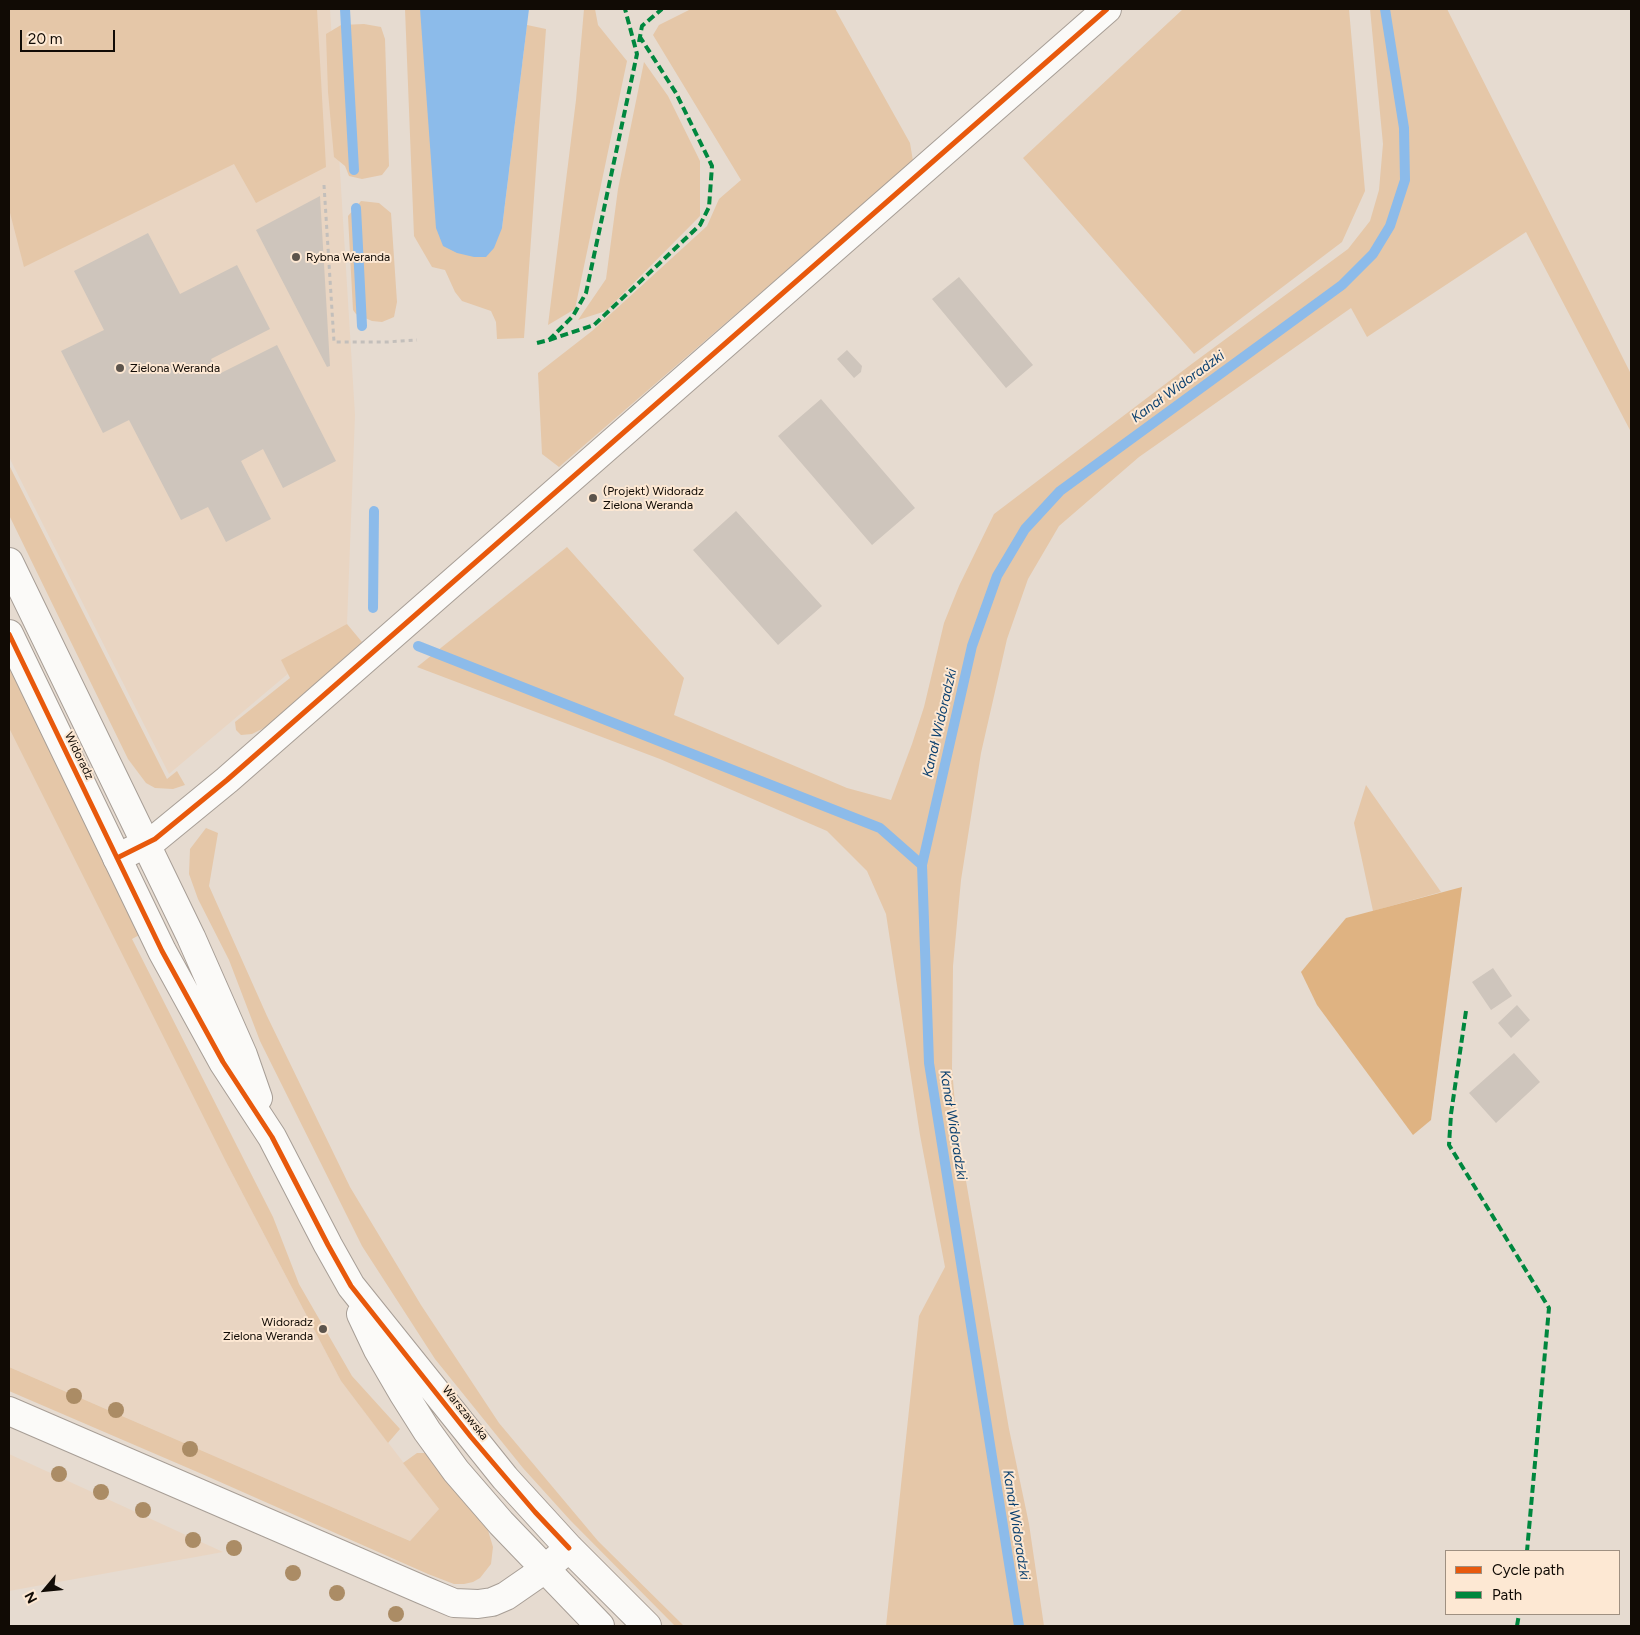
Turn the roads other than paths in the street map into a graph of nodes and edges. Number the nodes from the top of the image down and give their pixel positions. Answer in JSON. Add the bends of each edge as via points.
{"nodes":[{"id":1,"x":1107,"y":9,"type":"edge"},
{"id":2,"x":9,"y":562,"type":"edge"},
{"id":3,"x":9,"y":634,"type":"edge"},
{"id":4,"x":146,"y":844,"type":"junction"},
{"id":5,"x":117,"y":858,"type":"junction"},
{"id":6,"x":272,"y":1137,"type":"junction"},
{"id":7,"x":352,"y":1286,"type":"junction"},
{"id":8,"x":9,"y":1410,"type":"edge"},
{"id":9,"x":569,"y":1548,"type":"junction"},
{"id":10,"x":545,"y":1569,"type":"junction"},
{"id":11,"x":600,"y":1626,"type":"edge"},
{"id":12,"x":647,"y":1626,"type":"edge"}],
"edges":[{"from":1,"to":4,"type":"street","via":[[227,780],[183,818]]},
{"from":2,"to":4,"type":"street","name":"Widoradz"},
{"from":3,"to":5,"type":"street","name":"Widoradz"},
{"from":4,"to":5,"type":"street"},
{"from":4,"to":6,"type":"street","name":"Widoradz","via":[[243,1055]]},
{"from":5,"to":6,"type":"street","name":"Widoradz","via":[[162,951],[222,1062]]},
{"from":6,"to":7,"type":"street"},
{"from":7,"to":9,"type":"street","name":"Warszawska","via":[[471,1437]]},
{"from":7,"to":10,"type":"street","via":[[378,1350],[426,1431],[463,1479]]},
{"from":8,"to":10,"type":"street","via":[[454,1603],[492,1602]]},
{"from":9,"to":10,"type":"street"},
{"from":9,"to":12,"type":"street","name":"Warszawska"},
{"from":10,"to":11,"type":"street"}]}
